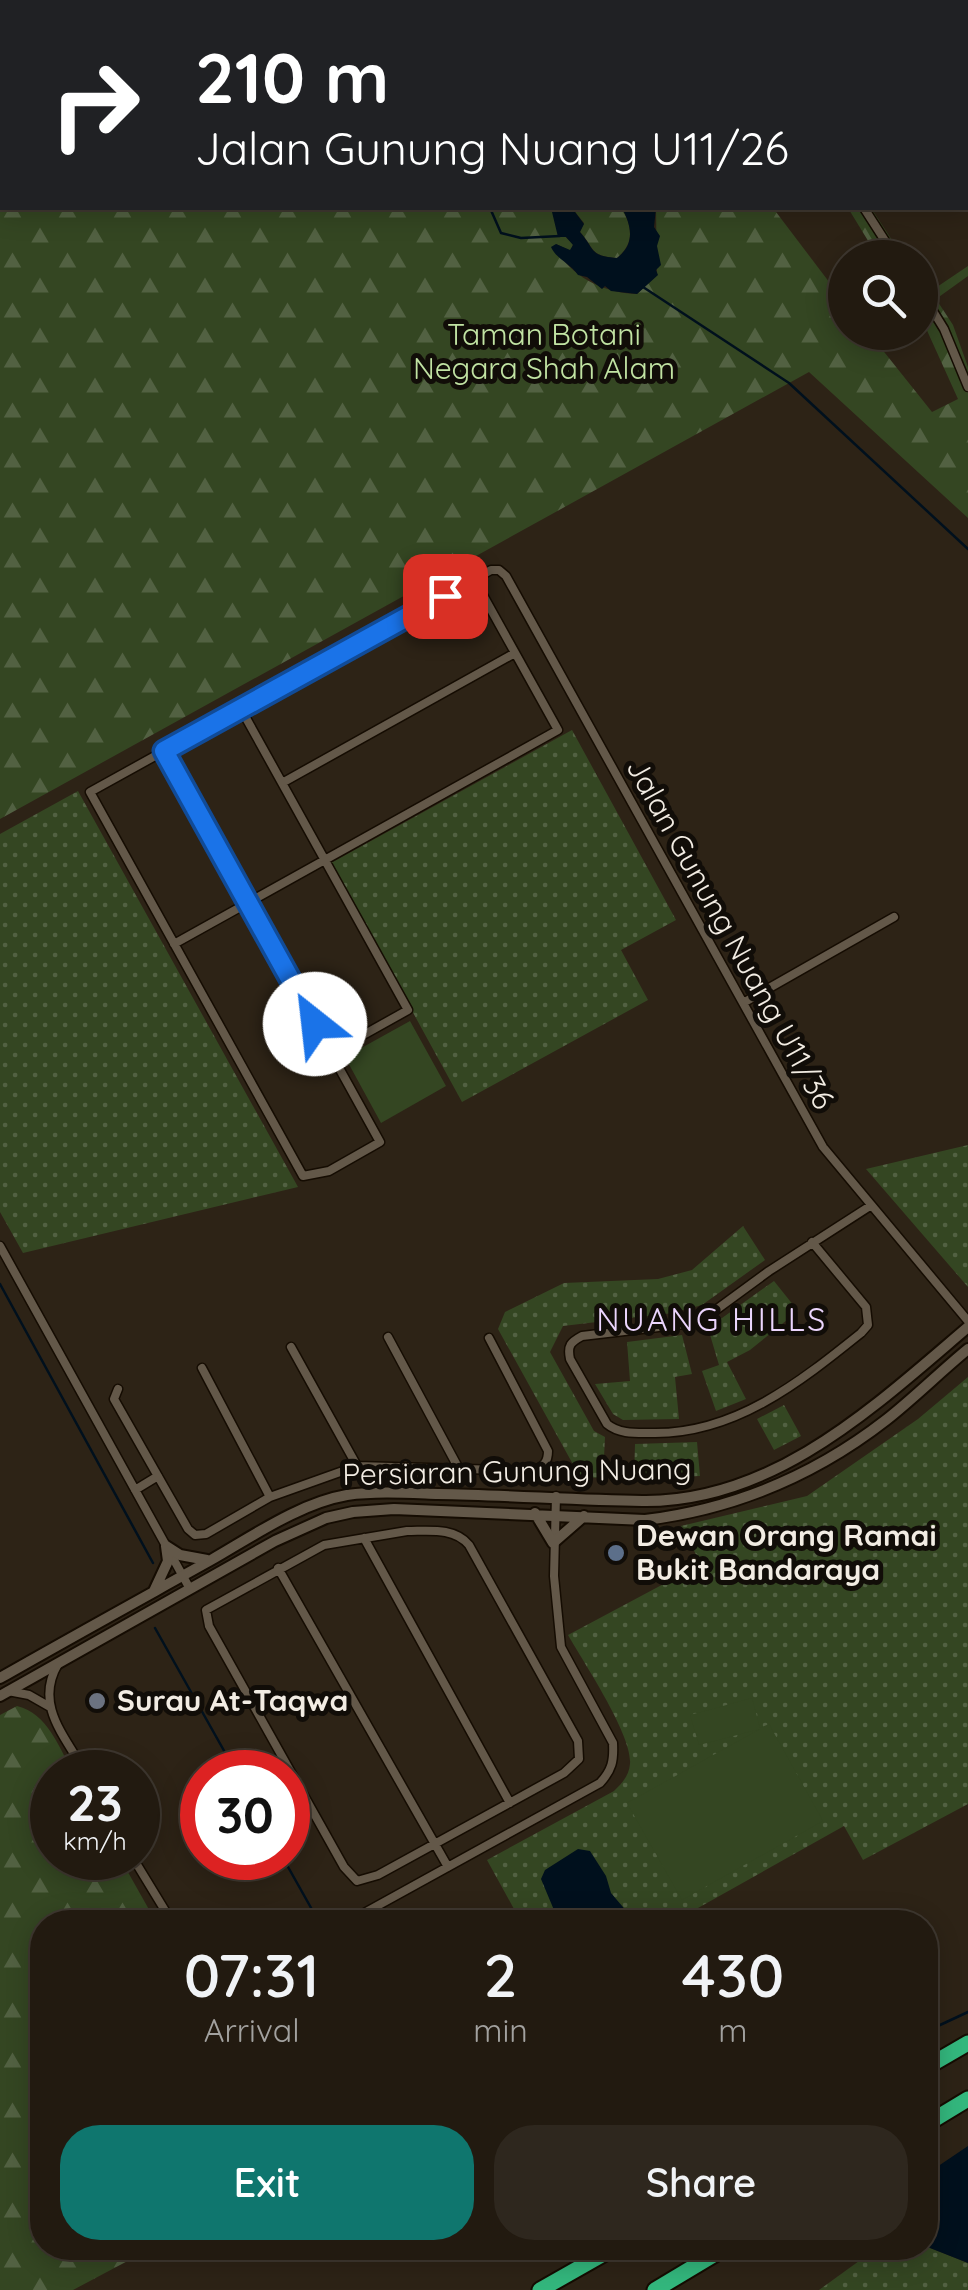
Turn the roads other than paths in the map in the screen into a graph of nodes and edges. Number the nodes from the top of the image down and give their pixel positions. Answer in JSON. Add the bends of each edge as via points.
{"nodes":[{"id":1,"x":865,"y":210,"type":"edge"},
{"id":2,"x":884,"y":240,"type":"edge"},
{"id":3,"x":938,"y":319,"type":"edge"},
{"id":4,"x":968,"y":387,"type":"edge"},
{"id":5,"x":474,"y":579,"type":"junction"},
{"id":6,"x":515,"y":654,"type":"junction"},
{"id":7,"x":240,"y":709,"type":"junction"},
{"id":8,"x":164,"y":751,"type":"junction"},
{"id":9,"x":282,"y":783,"type":"junction"},
{"id":10,"x":324,"y":860,"type":"junction"},
{"id":11,"x":248,"y":902,"type":"junction"},
{"id":12,"x":894,"y":917,"type":"dead end"},
{"id":13,"x":174,"y":944,"type":"junction"},
{"id":14,"x":743,"y":1004,"type":"junction"},
{"id":15,"x":331,"y":1052,"type":"junction"},
{"id":16,"x":870,"y":1206,"type":"junction"},
{"id":17,"x":812,"y":1242,"type":"junction"},
{"id":18,"x":0,"y":1246,"type":"edge"},
{"id":19,"x":968,"y":1324,"type":"edge"},
{"id":20,"x":388,"y":1337,"type":"dead end"},
{"id":21,"x":489,"y":1338,"type":"dead end"},
{"id":22,"x":291,"y":1347,"type":"dead end"},
{"id":23,"x":968,"y":1349,"type":"edge"},
{"id":24,"x":202,"y":1368,"type":"dead end"},
{"id":25,"x":118,"y":1389,"type":"dead end"},
{"id":26,"x":357,"y":1466,"type":"junction"},
{"id":27,"x":458,"y":1469,"type":"junction"},
{"id":28,"x":158,"y":1476,"type":"junction"},
{"id":29,"x":135,"y":1490,"type":"junction"},
{"id":30,"x":556,"y":1496,"type":"junction"},
{"id":31,"x":270,"y":1497,"type":"junction"},
{"id":32,"x":535,"y":1513,"type":"junction"},
{"id":33,"x":555,"y":1514,"type":"junction"},
{"id":34,"x":584,"y":1516,"type":"junction"},
{"id":35,"x":364,"y":1538,"type":"junction"},
{"id":36,"x":553,"y":1543,"type":"junction"},
{"id":37,"x":166,"y":1546,"type":"junction"},
{"id":38,"x":210,"y":1560,"type":"junction"},
{"id":39,"x":278,"y":1568,"type":"junction"},
{"id":40,"x":182,"y":1576,"type":"junction"},
{"id":41,"x":190,"y":1589,"type":"junction"},
{"id":42,"x":153,"y":1592,"type":"junction"},
{"id":43,"x":58,"y":1663,"type":"junction"},
{"id":44,"x":0,"y":1678,"type":"edge"},
{"id":45,"x":4,"y":1694,"type":"edge"},
{"id":46,"x":50,"y":1707,"type":"junction"},
{"id":47,"x":73,"y":1750,"type":"edge"},
{"id":48,"x":510,"y":1803,"type":"junction"},
{"id":49,"x":435,"y":1844,"type":"junction"},
{"id":50,"x":448,"y":1867,"type":"junction"},
{"id":51,"x":146,"y":1880,"type":"edge"},
{"id":52,"x":165,"y":1910,"type":"edge"},
{"id":53,"x":370,"y":1910,"type":"edge"},
{"id":54,"x":968,"y":2044,"type":"edge"},
{"id":55,"x":938,"y":2061,"type":"edge"},
{"id":56,"x":968,"y":2099,"type":"edge"},
{"id":57,"x":938,"y":2118,"type":"edge"},
{"id":58,"x":593,"y":2260,"type":"edge"},
{"id":59,"x":705,"y":2260,"type":"edge"},
{"id":60,"x":540,"y":2290,"type":"edge"},
{"id":61,"x":656,"y":2290,"type":"edge"}],
"edges":[{"from":1,"to":2,"type":"street"},
{"from":3,"to":4,"type":"street"},
{"from":5,"to":6,"type":"street"},
{"from":5,"to":7,"type":"street"},
{"from":5,"to":14,"type":"street","name":"Jalan Gunung Nuang U11/36","via":[[491,570],[506,576]]},
{"from":6,"to":9,"type":"street"},
{"from":6,"to":10,"type":"street","via":[[558,730]]},
{"from":7,"to":8,"type":"street"},
{"from":7,"to":9,"type":"street"},
{"from":8,"to":11,"type":"street"},
{"from":8,"to":13,"type":"street","via":[[90,792]]},
{"from":9,"to":10,"type":"street"},
{"from":10,"to":11,"type":"street"},
{"from":10,"to":15,"type":"street","via":[[408,1010]]},
{"from":11,"to":13,"type":"street"},
{"from":11,"to":15,"type":"street"},
{"from":12,"to":14,"type":"street"},
{"from":13,"to":15,"type":"street","via":[[302,1176],[329,1171],[380,1142]]},
{"from":14,"to":16,"type":"street","name":"Jalan Gunung Nuang U11/36","via":[[823,1147]]},
{"from":16,"to":17,"type":"street"},
{"from":16,"to":19,"type":"street","name":"Jalan Gunung Nuang U11/36"},
{"from":17,"to":17,"type":"street","via":[[709,1316],[571,1342],[570,1358],[606,1424],[664,1434],[711,1426],[788,1390],[861,1333],[868,1325],[866,1308]]},
{"from":18,"to":29,"type":"street"},
{"from":19,"to":30,"type":"street","name":"Persiaran Gunung Nuang","via":[[825,1441],[729,1488],[645,1501]]},
{"from":20,"to":27,"type":"street"},
{"from":21,"to":27,"type":"street","via":[[548,1460],[534,1471]]},
{"from":22,"to":26,"type":"street"},
{"from":23,"to":34,"type":"street","name":"Persiaran Gunung Nuang","via":[[854,1444],[778,1486],[685,1515]]},
{"from":24,"to":31,"type":"street"},
{"from":25,"to":28,"type":"street","via":[[114,1399]]},
{"from":26,"to":27,"type":"street"},
{"from":26,"to":31,"type":"street"},
{"from":28,"to":29,"type":"street"},
{"from":28,"to":31,"type":"street","via":[[195,1535]]},
{"from":29,"to":37,"type":"street"},
{"from":30,"to":33,"type":"street"},
{"from":30,"to":38,"type":"street","name":"Persiaran Gunung Nuang","via":[[347,1496],[319,1503]]},
{"from":32,"to":33,"type":"street","name":"Persiaran Gunung Nuang"},
{"from":32,"to":36,"type":"street"},
{"from":32,"to":41,"type":"street","name":"Persiaran Gunung Nuang","via":[[353,1512],[275,1541]]},
{"from":33,"to":34,"type":"street","name":"Persiaran Gunung Nuang"},
{"from":33,"to":36,"type":"street"},
{"from":34,"to":36,"type":"street"},
{"from":35,"to":39,"type":"street","via":[[324,1545]]},
{"from":35,"to":48,"type":"street"},
{"from":35,"to":48,"type":"street","via":[[438,1530],[463,1538],[578,1741],[579,1759],[564,1773]]},
{"from":36,"to":50,"type":"street","via":[[561,1647],[613,1743],[610,1773]]},
{"from":37,"to":38,"type":"street"},
{"from":37,"to":40,"type":"street"},
{"from":37,"to":42,"type":"street","via":[[168,1561]]},
{"from":38,"to":40,"type":"street","name":"Persiaran Gunung Nuang"},
{"from":39,"to":49,"type":"street"},
{"from":39,"to":49,"type":"street","via":[[206,1610],[209,1626],[344,1868],[357,1882]]},
{"from":40,"to":41,"type":"street"},
{"from":40,"to":42,"type":"street","name":"Persiaran Gunung Nuang"},
{"from":41,"to":43,"type":"street","name":"Persiaran Gunung Nuang"},
{"from":42,"to":44,"type":"street","name":"Persiaran Gunung Nuang"},
{"from":43,"to":45,"type":"street","name":"Persiaran Gunung Nuang"},
{"from":43,"to":46,"type":"street","via":[[46,1691]]},
{"from":45,"to":46,"type":"street","via":[[30,1695]]},
{"from":46,"to":47,"type":"street"},
{"from":48,"to":49,"type":"street"},
{"from":49,"to":50,"type":"street"},
{"from":50,"to":53,"type":"street"},
{"from":51,"to":52,"type":"street"},
{"from":54,"to":55,"type":"highway"},
{"from":56,"to":57,"type":"highway"},
{"from":58,"to":60,"type":"highway"},
{"from":59,"to":61,"type":"highway"}]}
